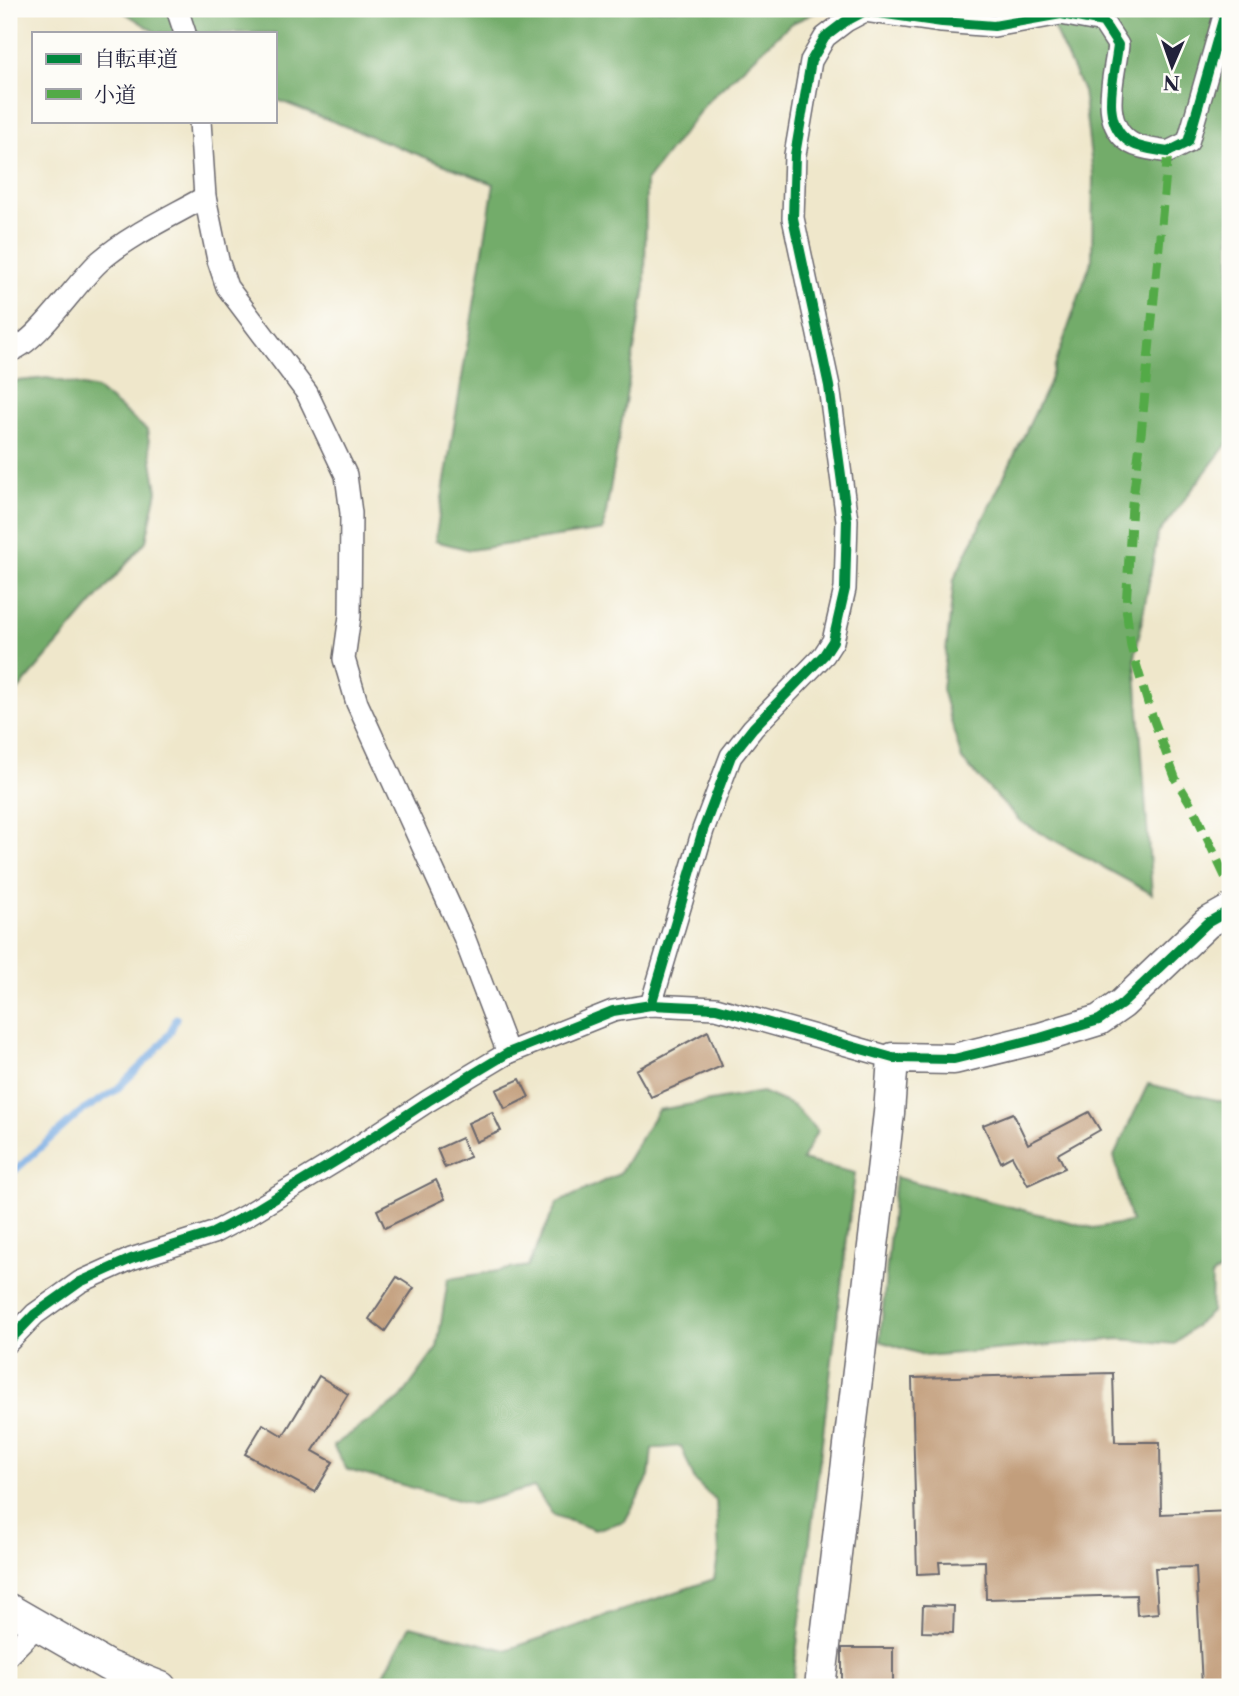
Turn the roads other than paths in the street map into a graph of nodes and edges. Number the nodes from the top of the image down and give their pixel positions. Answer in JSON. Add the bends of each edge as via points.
{"nodes":[{"id":1,"x":177,"y":9,"type":"edge"},
{"id":2,"x":1226,"y":9,"type":"edge"},
{"id":3,"x":185,"y":32,"type":"edge"},
{"id":4,"x":200,"y":122,"type":"edge"},
{"id":5,"x":205,"y":197,"type":"junction"},
{"id":6,"x":9,"y":351,"type":"edge"},
{"id":7,"x":1230,"y":910,"type":"edge"},
{"id":8,"x":651,"y":1005,"type":"junction"},
{"id":9,"x":508,"y":1053,"type":"junction"},
{"id":10,"x":893,"y":1058,"type":"junction"},
{"id":11,"x":9,"y":1341,"type":"edge"},
{"id":12,"x":9,"y":1609,"type":"edge"},
{"id":13,"x":36,"y":1627,"type":"junction"},
{"id":14,"x":9,"y":1654,"type":"edge"},
{"id":15,"x":160,"y":1687,"type":"edge"},
{"id":16,"x":820,"y":1687,"type":"edge"}],
"edges":[{"from":1,"to":3,"type":"street"},
{"from":2,"to":8,"type":"street","via":[[1188,142],[1168,152],[1132,144],[1118,131],[1110,112],[1118,45],[1103,22],[1061,14],[994,26],[865,11],[825,37],[811,61],[795,155],[793,218],[829,386],[847,520],[845,589],[833,641],[824,655],[752,728],[731,756],[703,830]]},
{"from":4,"to":5,"type":"street"},
{"from":5,"to":6,"type":"street","via":[[99,262],[27,341]]},
{"from":5,"to":9,"type":"street","via":[[228,288],[307,393],[346,475],[351,513],[350,616],[344,659],[357,703],[464,937]]},
{"from":7,"to":10,"type":"street","via":[[1207,923],[1099,1020],[954,1059]]},
{"from":8,"to":9,"type":"street","via":[[613,1011]]},
{"from":8,"to":10,"type":"street","via":[[716,1008]]},
{"from":9,"to":11,"type":"street","via":[[247,1215],[213,1233],[131,1259],[80,1282],[35,1314]]},
{"from":10,"to":16,"type":"street"},
{"from":12,"to":13,"type":"street"},
{"from":13,"to":14,"type":"street"},
{"from":13,"to":15,"type":"street","via":[[108,1667]]}]}
